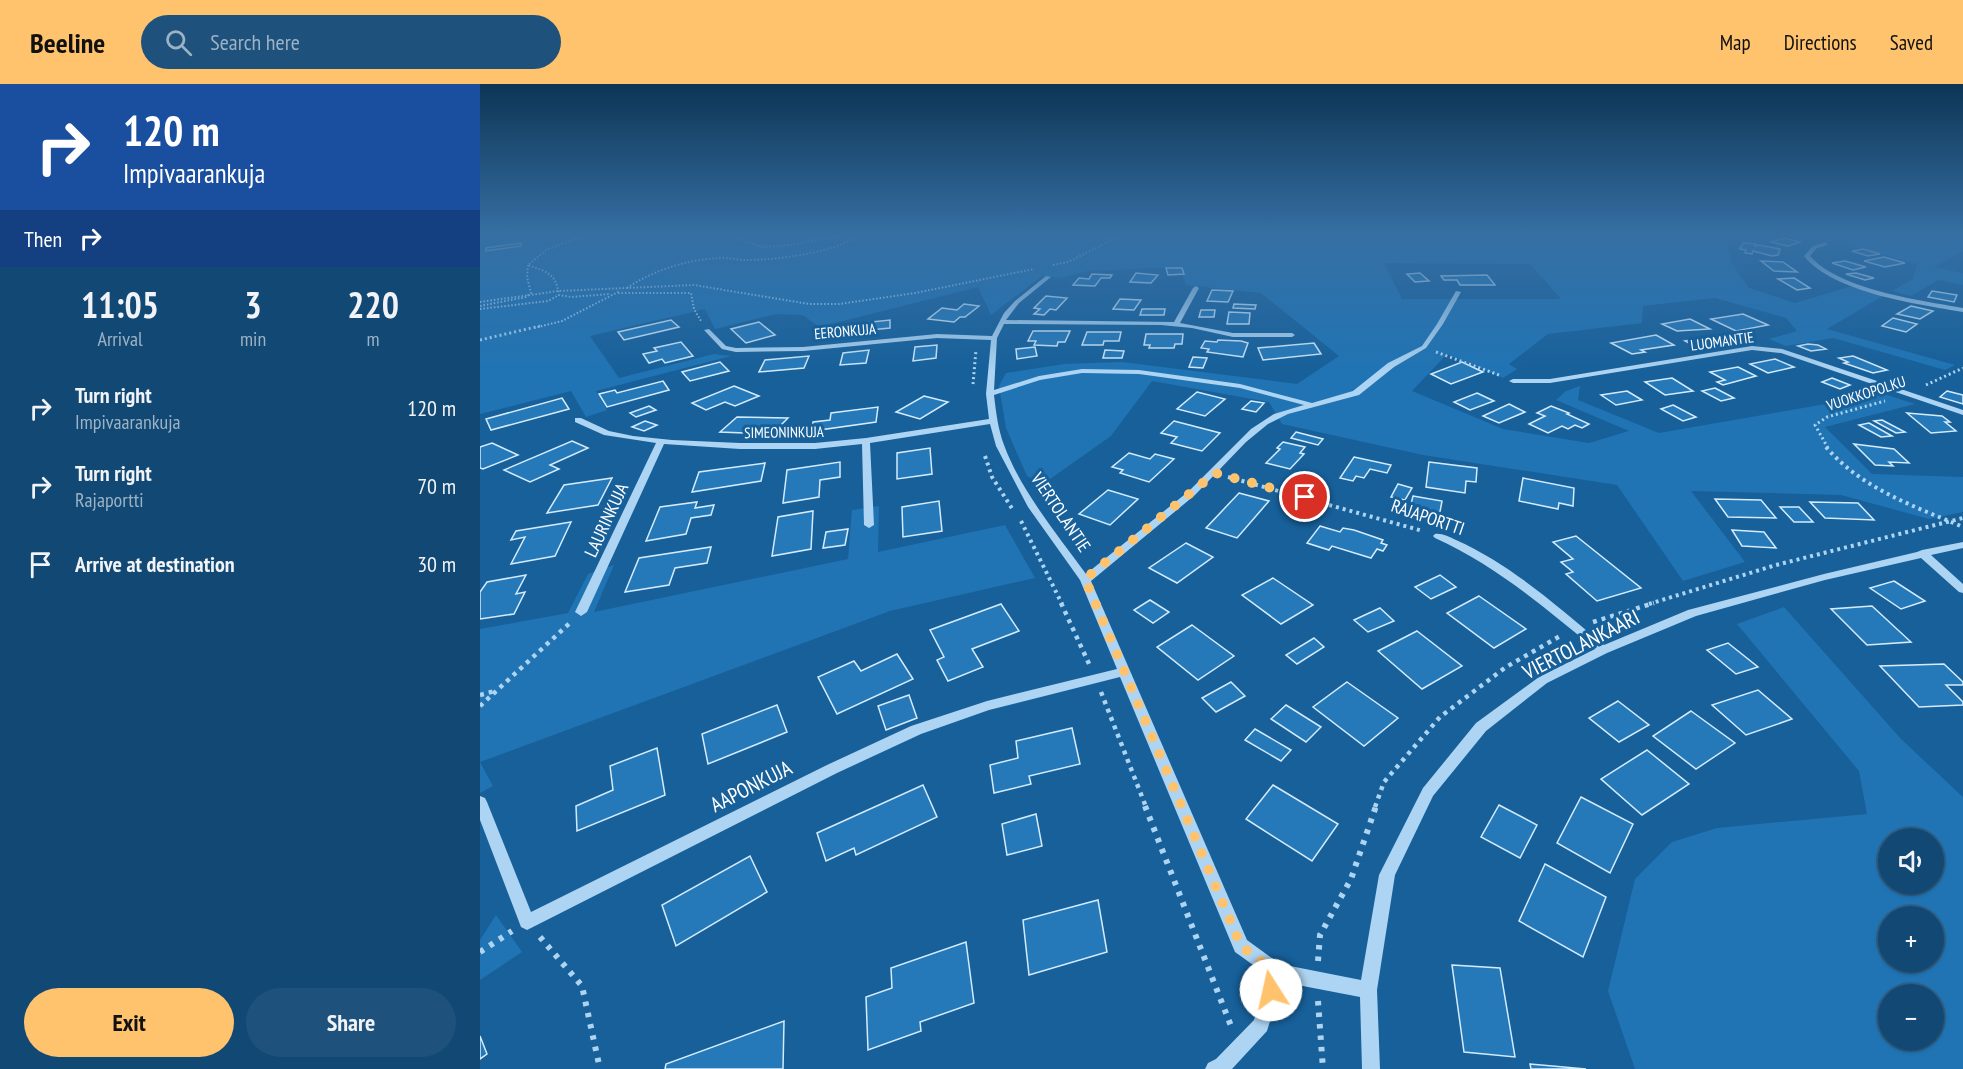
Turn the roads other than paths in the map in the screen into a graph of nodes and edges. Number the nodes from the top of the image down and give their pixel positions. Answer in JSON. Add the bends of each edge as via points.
{"nodes":[{"id":1,"x":1037,"y":280,"type":"edge"},
{"id":2,"x":1845,"y":280,"type":"edge"},
{"id":3,"x":1196,"y":288,"type":"dead end"},
{"id":4,"x":1458,"y":292,"type":"dead end"},
{"id":5,"x":1963,"y":310,"type":"edge"},
{"id":6,"x":1001,"y":322,"type":"junction"},
{"id":7,"x":1176,"y":324,"type":"junction"},
{"id":8,"x":707,"y":330,"type":"road end"},
{"id":9,"x":1292,"y":335,"type":"dead end"},
{"id":10,"x":994,"y":338,"type":"junction"},
{"id":11,"x":1513,"y":381,"type":"road end"},
{"id":12,"x":990,"y":394,"type":"junction"},
{"id":13,"x":1312,"y":405,"type":"junction"},
{"id":14,"x":1963,"y":412,"type":"edge"},
{"id":15,"x":578,"y":420,"type":"dead end"},
{"id":16,"x":993,"y":422,"type":"junction"},
{"id":17,"x":866,"y":441,"type":"junction"},
{"id":18,"x":661,"y":442,"type":"junction"},
{"id":19,"x":869,"y":525,"type":"dead end"},
{"id":20,"x":1438,"y":537,"type":"road end"},
{"id":21,"x":1963,"y":545,"type":"edge"},
{"id":22,"x":1922,"y":553,"type":"junction"},
{"id":23,"x":1085,"y":579,"type":"junction"},
{"id":24,"x":1963,"y":590,"type":"edge"},
{"id":25,"x":581,"y":612,"type":"road end"},
{"id":26,"x":1603,"y":650,"type":"junction"},
{"id":27,"x":1125,"y":671,"type":"junction"},
{"id":28,"x":480,"y":802,"type":"edge"},
{"id":29,"x":1275,"y":972,"type":"junction"},
{"id":30,"x":1368,"y":990,"type":"junction"},
{"id":31,"x":1214,"y":1069,"type":"edge"},
{"id":32,"x":1371,"y":1069,"type":"edge"}],
"edges":[{"from":1,"to":6,"type":"street","name":"VIERTOLANTIE"},
{"from":2,"to":5,"type":"street"},
{"from":3,"to":7,"type":"street"},
{"from":4,"to":13,"type":"street","via":[[1424,347],[1391,365],[1356,393]]},
{"from":6,"to":7,"type":"street"},
{"from":6,"to":10,"type":"street","name":"VIERTOLANTIE"},
{"from":7,"to":9,"type":"street","via":[[1233,334]]},
{"from":8,"to":10,"type":"street","name":"EERONKUJA","via":[[724,348],[747,351],[937,336]]},
{"from":10,"to":12,"type":"street","name":"VIERTOLANTIE"},
{"from":11,"to":14,"type":"street","name":"LUOMANTIE","via":[[1550,381],[1752,348],[1767,349]]},
{"from":12,"to":13,"type":"street","via":[[1039,378],[1082,371],[1139,372],[1240,386]]},
{"from":12,"to":16,"type":"street","name":"VIERTOLANTIE"},
{"from":13,"to":23,"type":"street","via":[[1262,425],[1215,473]]},
{"from":15,"to":18,"type":"street","name":"SIMEONINKUJA","via":[[607,433]]},
{"from":16,"to":17,"type":"street","name":"SIMEONINKUJA"},
{"from":16,"to":23,"type":"street","name":"VIERTOLANTIE","via":[[1000,446],[1033,507]]},
{"from":17,"to":18,"type":"street","name":"SIMEONINKUJA","via":[[815,446]]},
{"from":17,"to":19,"type":"street"},
{"from":18,"to":25,"type":"street","name":"LAURINKUJA"},
{"from":20,"to":26,"type":"street","name":"RAJAPORTTI","via":[[1470,549],[1504,570]]},
{"from":21,"to":22,"type":"street","name":"VIERTOLANKAARI"},
{"from":22,"to":24,"type":"street"},
{"from":22,"to":26,"type":"street","name":"VIERTOLANKAARI","via":[[1715,606]]},
{"from":23,"to":27,"type":"street","name":"VIERTOLANTIE"},
{"from":26,"to":30,"type":"street","name":"VIERTOLANKAARI","via":[[1543,680],[1480,727],[1428,792],[1387,875]]},
{"from":27,"to":28,"type":"street","name":"AAPONKUJA","via":[[987,706],[915,730],[527,922]]},
{"from":27,"to":29,"type":"street","name":"VIERTOLANTIE","via":[[1241,946]]},
{"from":29,"to":30,"type":"street","name":"VIERTOLANTIE"},
{"from":29,"to":31,"type":"street","via":[[1261,1025],[1222,1066]]},
{"from":30,"to":32,"type":"street","name":"VIERTOLANKAARI"}]}
